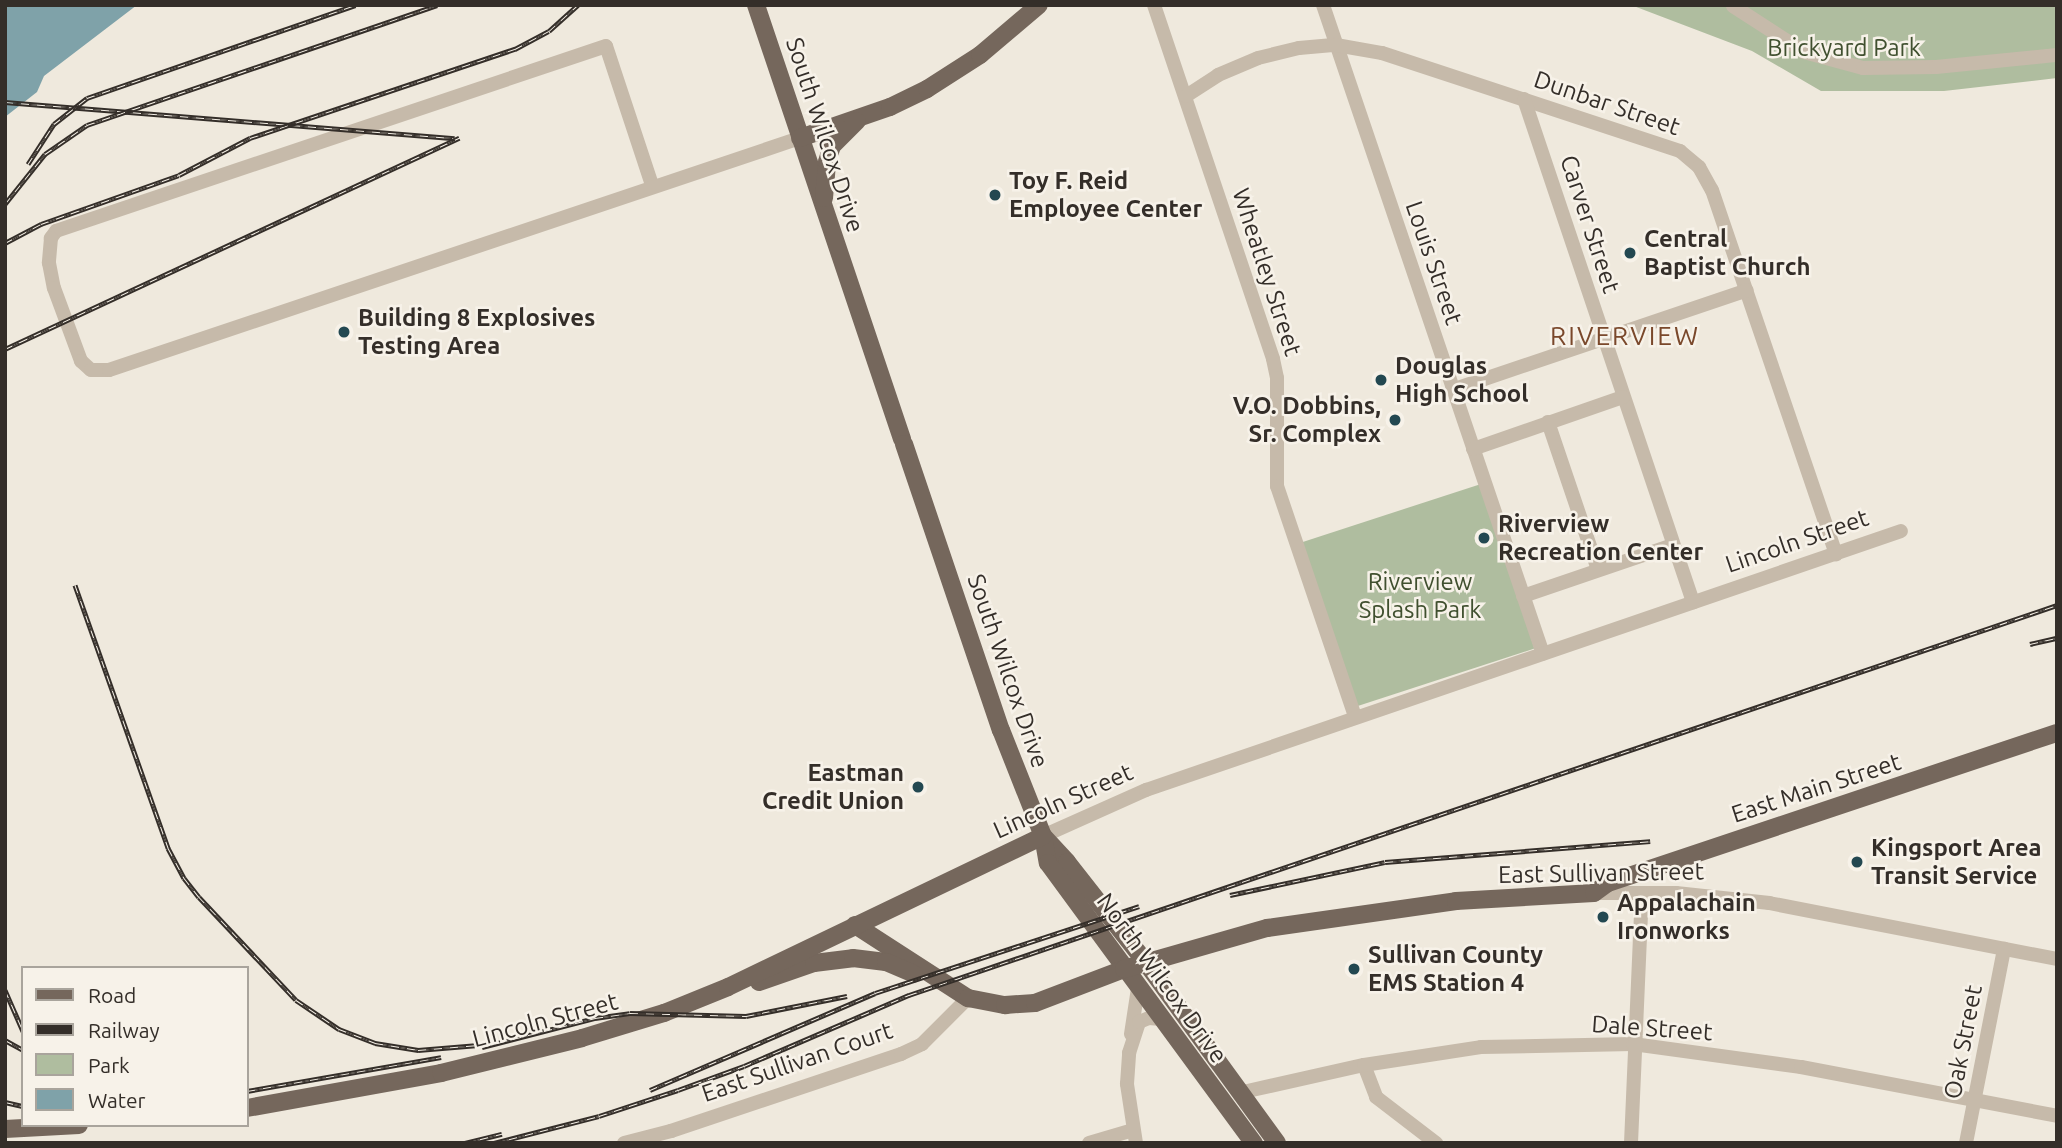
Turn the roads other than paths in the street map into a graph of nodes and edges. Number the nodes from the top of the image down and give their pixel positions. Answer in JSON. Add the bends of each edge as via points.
{"nodes":[{"id":1,"x":756,"y":5,"type":"edge"},
{"id":2,"x":1039,"y":5,"type":"edge"},
{"id":3,"x":1154,"y":5,"type":"edge"},
{"id":4,"x":1322,"y":5,"type":"edge"},
{"id":5,"x":1733,"y":6,"type":"edge"},
{"id":6,"x":1336,"y":46,"type":"junction"},
{"id":7,"x":2057,"y":55,"type":"edge"},
{"id":8,"x":1186,"y":96,"type":"junction"},
{"id":9,"x":1524,"y":99,"type":"junction"},
{"id":10,"x":863,"y":116,"type":"junction"},
{"id":11,"x":800,"y":138,"type":"junction"},
{"id":12,"x":652,"y":185,"type":"junction"},
{"id":13,"x":824,"y":208,"type":"junction"},
{"id":14,"x":1747,"y":290,"type":"junction"},
{"id":15,"x":1603,"y":337,"type":"junction"},
{"id":16,"x":1452,"y":390,"type":"junction"},
{"id":17,"x":1623,"y":397,"type":"junction"},
{"id":18,"x":1548,"y":422,"type":"junction"},
{"id":19,"x":1473,"y":449,"type":"junction"},
{"id":20,"x":1901,"y":531,"type":"dead end"},
{"id":21,"x":1673,"y":545,"type":"junction"},
{"id":22,"x":1836,"y":554,"type":"junction"},
{"id":23,"x":1598,"y":570,"type":"junction"},
{"id":24,"x":1523,"y":596,"type":"junction"},
{"id":25,"x":1693,"y":602,"type":"junction"},
{"id":26,"x":1543,"y":654,"type":"junction"},
{"id":27,"x":1355,"y":717,"type":"junction"},
{"id":28,"x":2057,"y":733,"type":"edge"},
{"id":29,"x":1043,"y":836,"type":"junction"},
{"id":30,"x":1594,"y":893,"type":"junction"},
{"id":31,"x":1642,"y":893,"type":"junction"},
{"id":32,"x":855,"y":925,"type":"junction"},
{"id":33,"x":2004,"y":949,"type":"junction"},
{"id":34,"x":2057,"y":959,"type":"edge"},
{"id":35,"x":1147,"y":964,"type":"junction"},
{"id":36,"x":1124,"y":969,"type":"junction"},
{"id":37,"x":728,"y":987,"type":"junction"},
{"id":38,"x":1138,"y":988,"type":"junction"},
{"id":39,"x":968,"y":998,"type":"junction"},
{"id":40,"x":1161,"y":1020,"type":"junction"},
{"id":41,"x":1132,"y":1038,"type":"junction"},
{"id":42,"x":1633,"y":1044,"type":"junction"},
{"id":43,"x":1364,"y":1065,"type":"junction"},
{"id":44,"x":1243,"y":1092,"type":"junction"},
{"id":45,"x":1222,"y":1099,"type":"junction"},
{"id":46,"x":1974,"y":1100,"type":"junction"},
{"id":47,"x":248,"y":1108,"type":"edge"},
{"id":48,"x":2057,"y":1116,"type":"edge"},
{"id":49,"x":42,"y":1127,"type":"edge"},
{"id":50,"x":5,"y":1129,"type":"edge"},
{"id":51,"x":1135,"y":1136,"type":"edge"},
{"id":52,"x":672,"y":1137,"type":"edge"},
{"id":53,"x":624,"y":1143,"type":"edge"},
{"id":54,"x":1090,"y":1143,"type":"edge"},
{"id":55,"x":1254,"y":1143,"type":"edge"},
{"id":56,"x":1277,"y":1143,"type":"edge"},
{"id":57,"x":1436,"y":1143,"type":"edge"},
{"id":58,"x":1631,"y":1143,"type":"edge"},
{"id":59,"x":1966,"y":1143,"type":"edge"}],
"edges":[{"from":1,"to":11,"type":"main road","name":"South Wilcox Drive"},
{"from":2,"to":10,"type":"main road","via":[[962,69]]},
{"from":3,"to":8,"type":"street","name":"Wheatley Street"},
{"from":4,"to":6,"type":"street","name":"Louis Street"},
{"from":5,"to":7,"type":"street","via":[[1804,52],[1863,68]]},
{"from":6,"to":8,"type":"street","name":"Dunbar Street","via":[[1299,48],[1258,58],[1217,75]]},
{"from":6,"to":9,"type":"street","name":"Dunbar Street","via":[[1382,53]]},
{"from":6,"to":16,"type":"street","name":"Louis Street"},
{"from":8,"to":27,"type":"street","name":"Wheatley Street","via":[[1273,359],[1277,486]]},
{"from":9,"to":14,"type":"street","name":"Dunbar Street","via":[[1666,145],[1689,158],[1707,178]]},
{"from":9,"to":15,"type":"street","name":"Carver Street"},
{"from":10,"to":11,"type":"main road"},
{"from":10,"to":13,"type":"main road","via":[[832,146]]},
{"from":11,"to":12,"type":"street"},
{"from":11,"to":13,"type":"main road","name":"South Wilcox Drive"},
{"from":12,"to":12,"type":"street","via":[[109,370],[91,370],[81,361],[49,263],[51,238],[57,231],[606,46]]},
{"from":13,"to":29,"type":"main road","name":"South Wilcox Drive","via":[[1001,730]]},
{"from":14,"to":15,"type":"street"},
{"from":14,"to":22,"type":"street","name":"Dunbar Street"},
{"from":15,"to":16,"type":"street"},
{"from":15,"to":17,"type":"street","name":"Carver Street"},
{"from":16,"to":19,"type":"street","name":"Louis Street"},
{"from":17,"to":18,"type":"street"},
{"from":17,"to":21,"type":"street","name":"Carver Street"},
{"from":18,"to":19,"type":"street"},
{"from":18,"to":23,"type":"street"},
{"from":19,"to":24,"type":"street","name":"Louis Street"},
{"from":20,"to":22,"type":"street","name":"Lincoln Street"},
{"from":21,"to":23,"type":"street"},
{"from":21,"to":25,"type":"street","name":"Carver Street"},
{"from":22,"to":25,"type":"street","name":"Lincoln Street"},
{"from":23,"to":24,"type":"street"},
{"from":24,"to":26,"type":"street","name":"Louis Street"},
{"from":25,"to":26,"type":"street","name":"Lincoln Street"},
{"from":26,"to":27,"type":"street","name":"Lincoln Street"},
{"from":27,"to":29,"type":"street","name":"Lincoln Street","via":[[1146,790]]},
{"from":28,"to":30,"type":"main road","name":"East Main Street","via":[[1608,883]]},
{"from":29,"to":32,"type":"main road","name":"Lincoln Street"},
{"from":29,"to":35,"type":"main road","name":"South Wilcox Drive"},
{"from":29,"to":36,"type":"main road","name":"North Wilcox Drive","via":[[1048,863]]},
{"from":30,"to":31,"type":"street","name":"East Sullivan Street"},
{"from":30,"to":35,"type":"main road","name":"East Sullivan Street","via":[[1456,901],[1347,915],[1268,928]]},
{"from":31,"to":33,"type":"street","name":"East Sullivan Street","via":[[1769,903]]},
{"from":31,"to":42,"type":"street"},
{"from":32,"to":37,"type":"main road","name":"Lincoln Street"},
{"from":32,"to":39,"type":"main road"},
{"from":33,"to":34,"type":"street","name":"East Sullivan Street"},
{"from":33,"to":46,"type":"street","name":"Oak Street"},
{"from":35,"to":36,"type":"main road"},
{"from":35,"to":44,"type":"main road","name":"North Wilcox Drive"},
{"from":36,"to":38,"type":"main road","name":"North Wilcox Drive"},
{"from":36,"to":39,"type":"main road","via":[[1035,1003],[1005,1005]]},
{"from":37,"to":39,"type":"main road","via":[[814,963],[869,958],[912,973],[946,993]]},
{"from":37,"to":47,"type":"main road","name":"Lincoln Street","via":[[664,1013],[509,1056],[367,1088]]},
{"from":38,"to":40,"type":"main road","name":"North Wilcox Drive"},
{"from":38,"to":41,"type":"street","via":[[1130,1024]]},
{"from":39,"to":52,"type":"street","name":"East Sullivan Court","via":[[930,1037],[901,1054]]},
{"from":40,"to":41,"type":"street","via":[[1143,1019]]},
{"from":40,"to":45,"type":"main road","name":"North Wilcox Drive"},
{"from":41,"to":51,"type":"street","via":[[1127,1084]]},
{"from":42,"to":43,"type":"street","name":"Dale Street","via":[[1481,1047]]},
{"from":42,"to":46,"type":"street","name":"Dale Street","via":[[1801,1067]]},
{"from":42,"to":58,"type":"street"},
{"from":43,"to":44,"type":"street","name":"Dale Street"},
{"from":43,"to":57,"type":"street","via":[[1376,1097]]},
{"from":44,"to":45,"type":"main road"},
{"from":44,"to":56,"type":"main road","name":"North Wilcox Drive"},
{"from":45,"to":55,"type":"main road","name":"North Wilcox Drive"},
{"from":46,"to":48,"type":"street","name":"Dale Street"},
{"from":46,"to":59,"type":"street","name":"Oak Street"},
{"from":49,"to":50,"type":"main road"},
{"from":51,"to":54,"type":"street"},
{"from":52,"to":53,"type":"street","name":"East Sullivan Court"}]}
